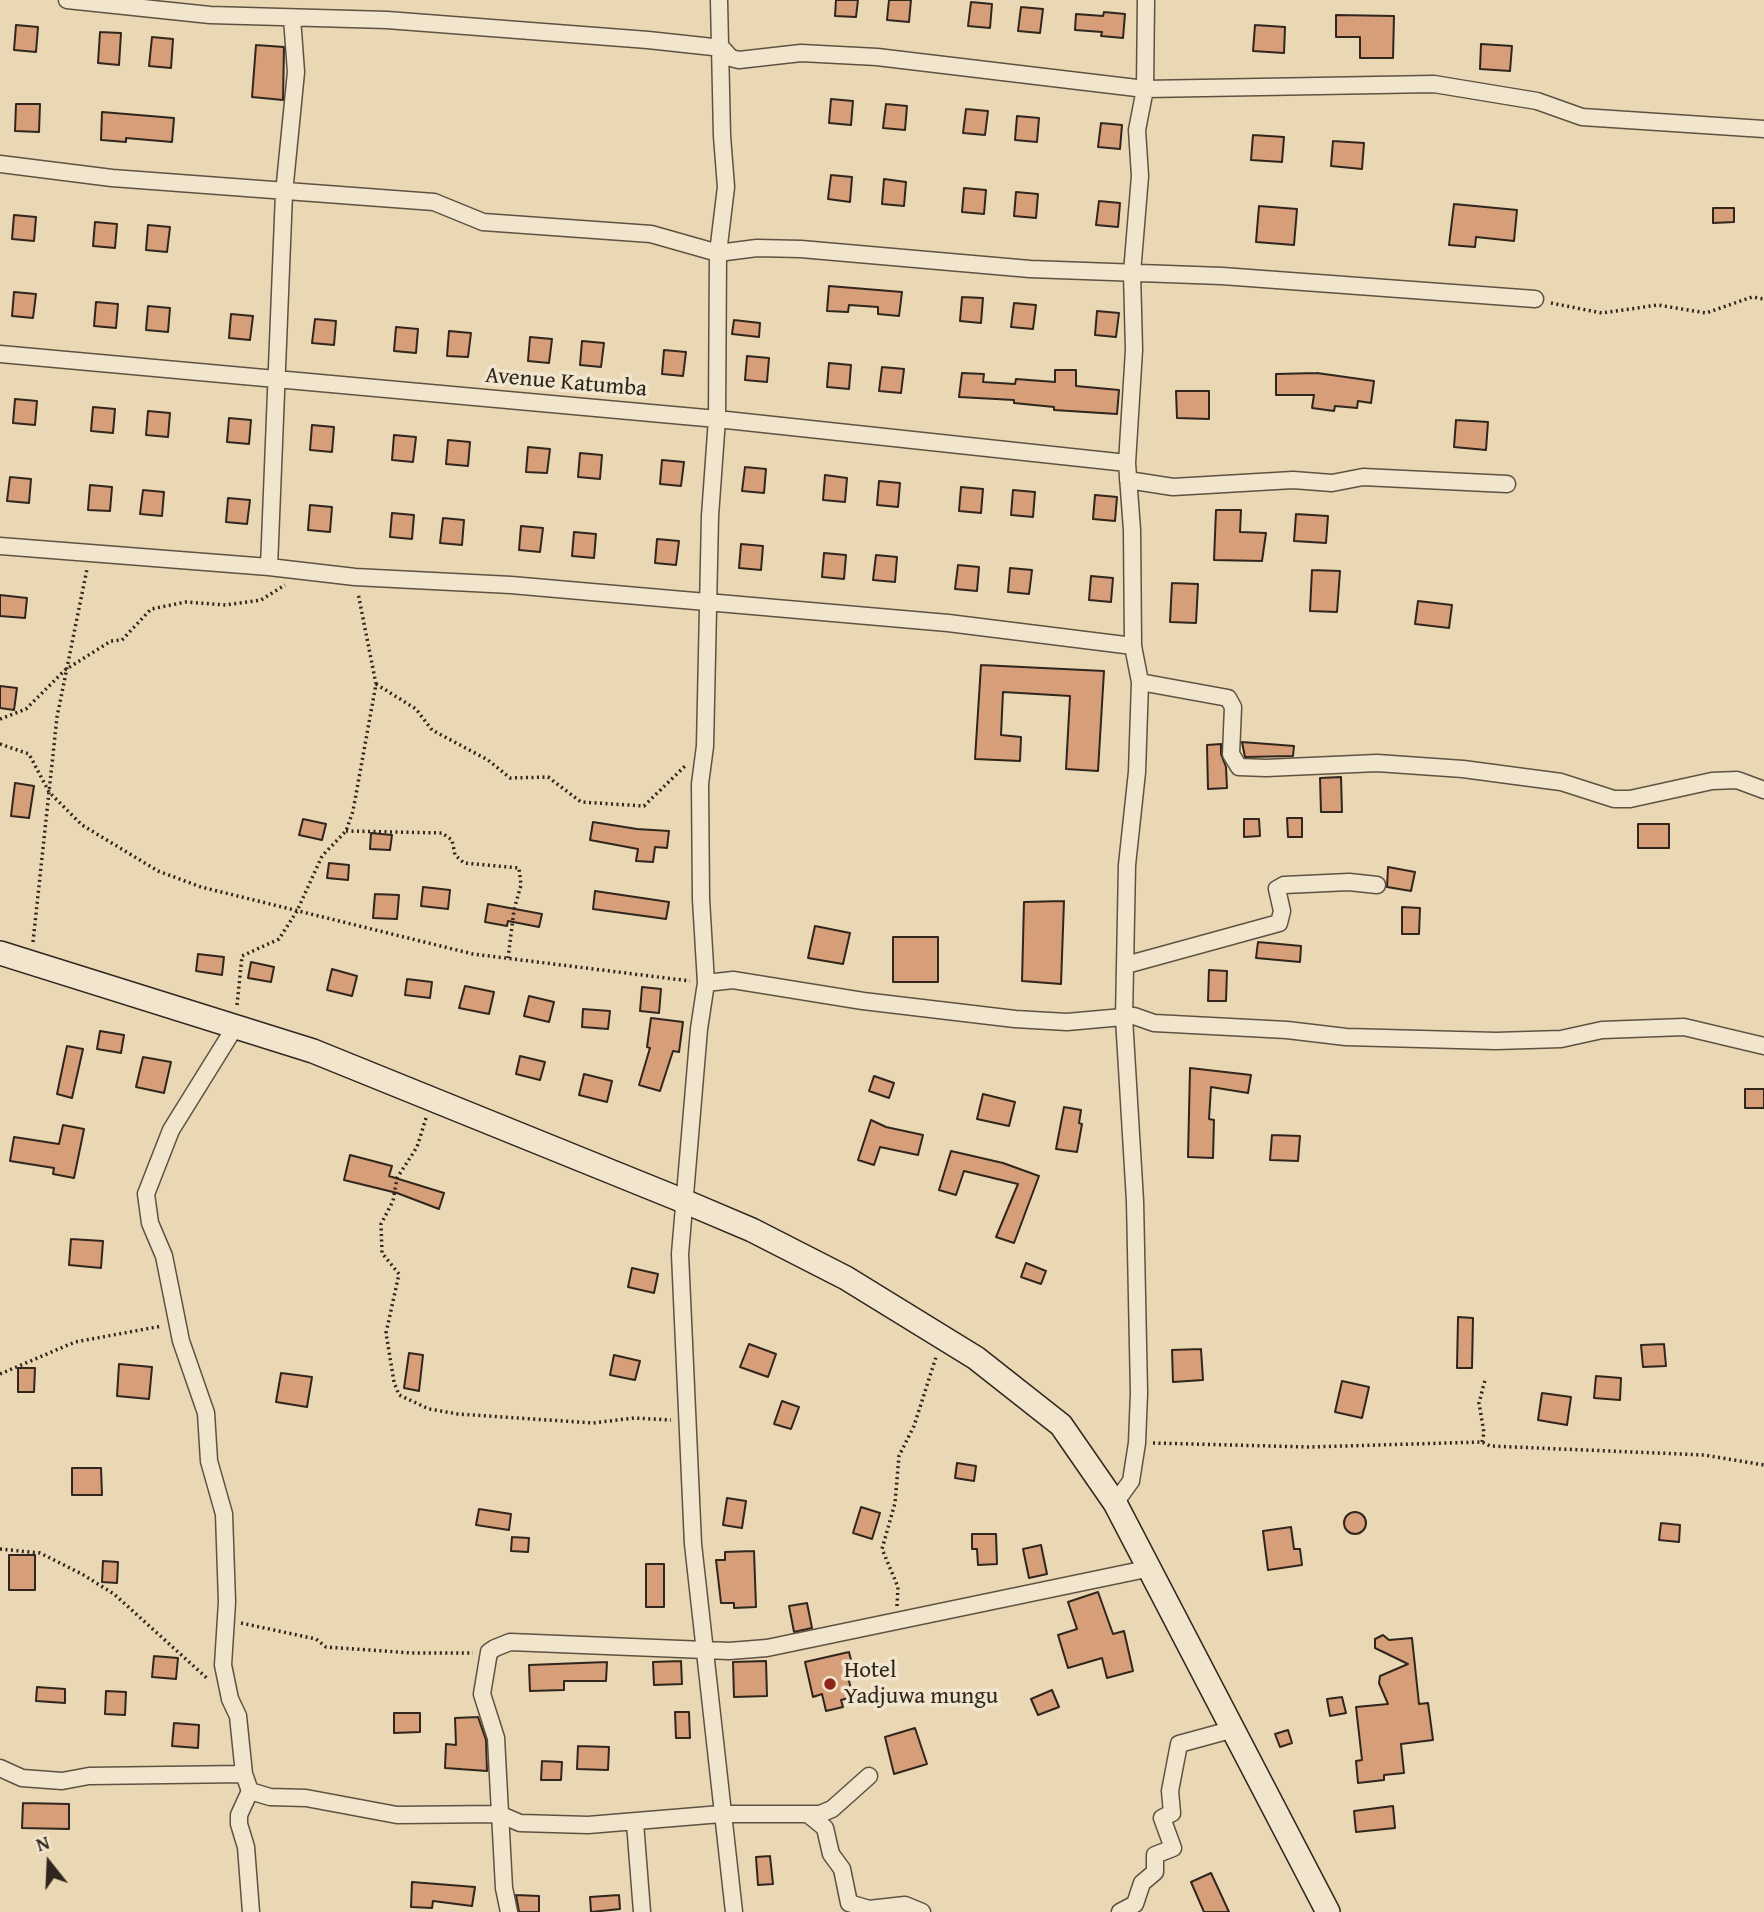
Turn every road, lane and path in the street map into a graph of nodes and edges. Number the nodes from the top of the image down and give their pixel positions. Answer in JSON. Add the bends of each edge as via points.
{"nodes":[{"id":1,"x":67,"y":0,"type":"edge"},
{"id":2,"x":719,"y":0,"type":"edge"},
{"id":3,"x":1146,"y":0,"type":"edge"},
{"id":4,"x":292,"y":18,"type":"junction"},
{"id":5,"x":722,"y":48,"type":"junction"},
{"id":6,"x":1145,"y":89,"type":"junction"},
{"id":7,"x":1764,"y":130,"type":"edge"},
{"id":8,"x":0,"y":164,"type":"edge"},
{"id":9,"x":284,"y":193,"type":"junction"},
{"id":10,"x":718,"y":253,"type":"junction"},
{"id":11,"x":1132,"y":273,"type":"junction"},
{"id":12,"x":1535,"y":299,"type":"joint"},
{"id":13,"x":1764,"y":299,"type":"edge"},
{"id":14,"x":0,"y":354,"type":"edge"},
{"id":15,"x":278,"y":379,"type":"junction"},
{"id":16,"x":717,"y":419,"type":"junction"},
{"id":17,"x":1127,"y":463,"type":"junction"},
{"id":18,"x":1128,"y":480,"type":"junction"},
{"id":19,"x":1507,"y":484,"type":"dead end"},
{"id":20,"x":0,"y":545,"type":"edge"},
{"id":21,"x":90,"y":553,"type":"junction"},
{"id":22,"x":269,"y":567,"type":"junction"},
{"id":23,"x":305,"y":572,"type":"junction"},
{"id":24,"x":355,"y":578,"type":"junction"},
{"id":25,"x":708,"y":603,"type":"junction"},
{"id":26,"x":1133,"y":646,"type":"junction"},
{"id":27,"x":65,"y":670,"type":"junction"},
{"id":28,"x":1140,"y":682,"type":"junction"},
{"id":29,"x":376,"y":684,"type":"junction"},
{"id":30,"x":0,"y":719,"type":"edge"},
{"id":31,"x":0,"y":744,"type":"edge"},
{"id":32,"x":705,"y":746,"type":"junction"},
{"id":33,"x":1764,"y":790,"type":"edge"},
{"id":34,"x":49,"y":792,"type":"junction"},
{"id":35,"x":346,"y":831,"type":"junction"},
{"id":36,"x":1377,"y":885,"type":"dead end"},
{"id":37,"x":297,"y":911,"type":"junction"},
{"id":38,"x":0,"y":953,"type":"edge"},
{"id":39,"x":508,"y":958,"type":"junction"},
{"id":40,"x":31,"y":961,"type":"junction"},
{"id":41,"x":1126,"y":965,"type":"junction"},
{"id":42,"x":706,"y":983,"type":"junction"},
{"id":43,"x":1124,"y":1018,"type":"junction"},
{"id":44,"x":234,"y":1027,"type":"junction"},
{"id":45,"x":1764,"y":1046,"type":"edge"},
{"id":46,"x":432,"y":1100,"type":"junction"},
{"id":47,"x":686,"y":1202,"type":"junction"},
{"id":48,"x":178,"y":1324,"type":"junction"},
{"id":49,"x":950,"y":1340,"type":"junction"},
{"id":50,"x":0,"y":1374,"type":"edge"},
{"id":51,"x":1485,"y":1380,"type":"dead end"},
{"id":52,"x":690,"y":1421,"type":"junction"},
{"id":53,"x":1482,"y":1442,"type":"junction"},
{"id":54,"x":1137,"y":1443,"type":"junction"},
{"id":55,"x":1764,"y":1465,"type":"edge"},
{"id":56,"x":1115,"y":1503,"type":"junction"},
{"id":57,"x":0,"y":1549,"type":"edge"},
{"id":58,"x":1151,"y":1567,"type":"junction"},
{"id":59,"x":227,"y":1620,"type":"junction"},
{"id":60,"x":895,"y":1622,"type":"junction"},
{"id":61,"x":706,"y":1648,"type":"junction"},
{"id":62,"x":489,"y":1652,"type":"junction"},
{"id":63,"x":230,"y":1699,"type":"junction"},
{"id":64,"x":1234,"y":1729,"type":"junction"},
{"id":65,"x":0,"y":1768,"type":"edge"},
{"id":66,"x":244,"y":1774,"type":"junction"},
{"id":67,"x":869,"y":1776,"type":"dead end"},
{"id":68,"x":250,"y":1791,"type":"junction"},
{"id":69,"x":499,"y":1814,"type":"junction"},
{"id":70,"x":721,"y":1814,"type":"junction"},
{"id":71,"x":809,"y":1815,"type":"junction"},
{"id":72,"x":635,"y":1823,"type":"junction"},
{"id":73,"x":251,"y":1912,"type":"edge"},
{"id":74,"x":509,"y":1912,"type":"edge"},
{"id":75,"x":642,"y":1912,"type":"edge"},
{"id":76,"x":734,"y":1912,"type":"edge"},
{"id":77,"x":922,"y":1912,"type":"edge"},
{"id":78,"x":1120,"y":1912,"type":"edge"},
{"id":79,"x":1328,"y":1912,"type":"edge"}],
"edges":[{"from":1,"to":4,"type":"street","via":[[210,15]]},
{"from":2,"to":5,"type":"street"},
{"from":3,"to":6,"type":"street"},
{"from":4,"to":5,"type":"street","via":[[415,22]]},
{"from":4,"to":9,"type":"street","via":[[296,72]]},
{"from":5,"to":6,"type":"street","via":[[739,60],[801,53],[877,57]]},
{"from":5,"to":10,"type":"street","via":[[726,187]]},
{"from":6,"to":7,"type":"street","via":[[1434,84],[1537,101],[1583,117]]},
{"from":6,"to":11,"type":"street","via":[[1138,130],[1140,176]]},
{"from":8,"to":9,"type":"street"},
{"from":9,"to":10,"type":"street","via":[[434,202],[484,222],[651,234]]},
{"from":9,"to":15,"type":"street"},
{"from":10,"to":11,"type":"street","via":[[801,249]]},
{"from":10,"to":16,"type":"street"},
{"from":11,"to":12,"type":"street"},
{"from":11,"to":17,"type":"street","via":[[1135,350]]},
{"from":12,"to":13,"type":"path","via":[[1602,313],[1658,305],[1706,313],[1752,297]]},
{"from":14,"to":15,"type":"street","name":"Avenue Katumba"},
{"from":15,"to":16,"type":"street","name":"Avenue Katumba"},
{"from":15,"to":22,"type":"street"},
{"from":16,"to":17,"type":"street","name":"Avenue Katumba"},
{"from":16,"to":25,"type":"street"},
{"from":17,"to":18,"type":"street"},
{"from":18,"to":19,"type":"street","via":[[1172,487],[1293,480],[1332,483],[1363,477]]},
{"from":18,"to":26,"type":"street"},
{"from":20,"to":21,"type":"street"},
{"from":21,"to":22,"type":"street"},
{"from":21,"to":27,"type":"path"},
{"from":22,"to":23,"type":"street"},
{"from":23,"to":24,"type":"street"},
{"from":23,"to":27,"type":"path","via":[[261,600],[226,605],[186,602],[151,610],[122,640],[111,641]]},
{"from":24,"to":25,"type":"street","via":[[511,585]]},
{"from":24,"to":29,"type":"path"},
{"from":25,"to":26,"type":"street","via":[[947,623]]},
{"from":25,"to":32,"type":"street"},
{"from":26,"to":28,"type":"street"},
{"from":27,"to":30,"type":"path","via":[[26,709]]},
{"from":27,"to":34,"type":"path"},
{"from":28,"to":33,"type":"street","via":[[1228,698],[1233,707],[1231,754],[1239,766],[1377,763],[1463,769],[1561,782],[1614,799],[1712,781],[1737,780]]},
{"from":28,"to":41,"type":"street","via":[[1127,865]]},
{"from":29,"to":32,"type":"path","via":[[416,709],[432,730],[488,760],[510,778],[548,777],[581,802],[644,806]]},
{"from":29,"to":35,"type":"path"},
{"from":31,"to":34,"type":"path","via":[[29,754]]},
{"from":32,"to":42,"type":"street","via":[[700,784]]},
{"from":34,"to":37,"type":"path","via":[[82,825],[158,871]]},
{"from":34,"to":40,"type":"path"},
{"from":35,"to":37,"type":"path","via":[[322,856]]},
{"from":35,"to":39,"type":"path","via":[[442,833],[452,840],[455,855],[464,863],[519,868],[521,884]]},
{"from":36,"to":41,"type":"street","via":[[1284,885],[1277,889],[1282,911],[1279,923]]},
{"from":37,"to":39,"type":"path","via":[[473,954]]},
{"from":37,"to":44,"type":"path","via":[[279,939],[242,956]]},
{"from":38,"to":40,"type":"street"},
{"from":39,"to":42,"type":"path"},
{"from":40,"to":44,"type":"street"},
{"from":41,"to":43,"type":"street"},
{"from":42,"to":43,"type":"street","via":[[733,981],[991,1017]]},
{"from":42,"to":47,"type":"street"},
{"from":43,"to":45,"type":"street","via":[[1359,1038],[1496,1041],[1684,1027]]},
{"from":43,"to":54,"type":"street","via":[[1135,1201]]},
{"from":44,"to":46,"type":"street","via":[[313,1051]]},
{"from":44,"to":48,"type":"street","via":[[171,1130],[146,1194]]},
{"from":46,"to":47,"type":"street"},
{"from":46,"to":52,"type":"path","via":[[417,1147],[397,1178],[393,1201],[381,1224],[382,1253],[399,1274],[386,1333],[399,1395],[429,1409],[458,1414],[593,1423],[634,1418]]},
{"from":47,"to":49,"type":"street","via":[[846,1278]]},
{"from":47,"to":52,"type":"street","via":[[680,1254]]},
{"from":48,"to":50,"type":"path","via":[[75,1342]]},
{"from":48,"to":59,"type":"street","via":[[206,1413],[209,1461],[224,1514]]},
{"from":49,"to":56,"type":"street","via":[[1061,1425]]},
{"from":49,"to":60,"type":"path","via":[[934,1360],[896,1472],[895,1503],[882,1549],[898,1587]]},
{"from":51,"to":53,"type":"path","via":[[1479,1402]]},
{"from":52,"to":61,"type":"street","via":[[693,1544]]},
{"from":53,"to":54,"type":"path","via":[[1309,1447]]},
{"from":53,"to":55,"type":"path","via":[[1490,1446],[1704,1455]]},
{"from":54,"to":56,"type":"street","via":[[1131,1481]]},
{"from":56,"to":58,"type":"street"},
{"from":57,"to":63,"type":"path","via":[[40,1553],[114,1594]]},
{"from":58,"to":60,"type":"street"},
{"from":58,"to":64,"type":"street"},
{"from":59,"to":62,"type":"path","via":[[316,1639],[326,1647]]},
{"from":59,"to":63,"type":"street","via":[[222,1658]]},
{"from":60,"to":61,"type":"street","via":[[767,1648]]},
{"from":61,"to":62,"type":"street","via":[[510,1642]]},
{"from":61,"to":70,"type":"street"},
{"from":62,"to":69,"type":"street","via":[[482,1694],[496,1738]]},
{"from":63,"to":66,"type":"street","via":[[238,1716]]},
{"from":64,"to":78,"type":"street","via":[[1179,1744],[1170,1791],[1172,1813],[1162,1818],[1173,1848],[1155,1855],[1154,1875],[1142,1883],[1135,1904]]},
{"from":64,"to":79,"type":"street"},
{"from":65,"to":66,"type":"street","via":[[22,1778],[53,1781],[89,1776]]},
{"from":66,"to":68,"type":"street"},
{"from":67,"to":71,"type":"street","via":[[832,1809]]},
{"from":68,"to":69,"type":"street","via":[[397,1815]]},
{"from":68,"to":73,"type":"street","via":[[239,1824],[246,1847]]},
{"from":69,"to":72,"type":"street","via":[[534,1824]]},
{"from":69,"to":74,"type":"street"},
{"from":70,"to":71,"type":"street"},
{"from":70,"to":72,"type":"street"},
{"from":70,"to":76,"type":"street"},
{"from":71,"to":77,"type":"street","via":[[825,1828],[831,1854],[842,1869],[849,1903],[869,1909],[905,1905]]},
{"from":72,"to":75,"type":"street"}]}
